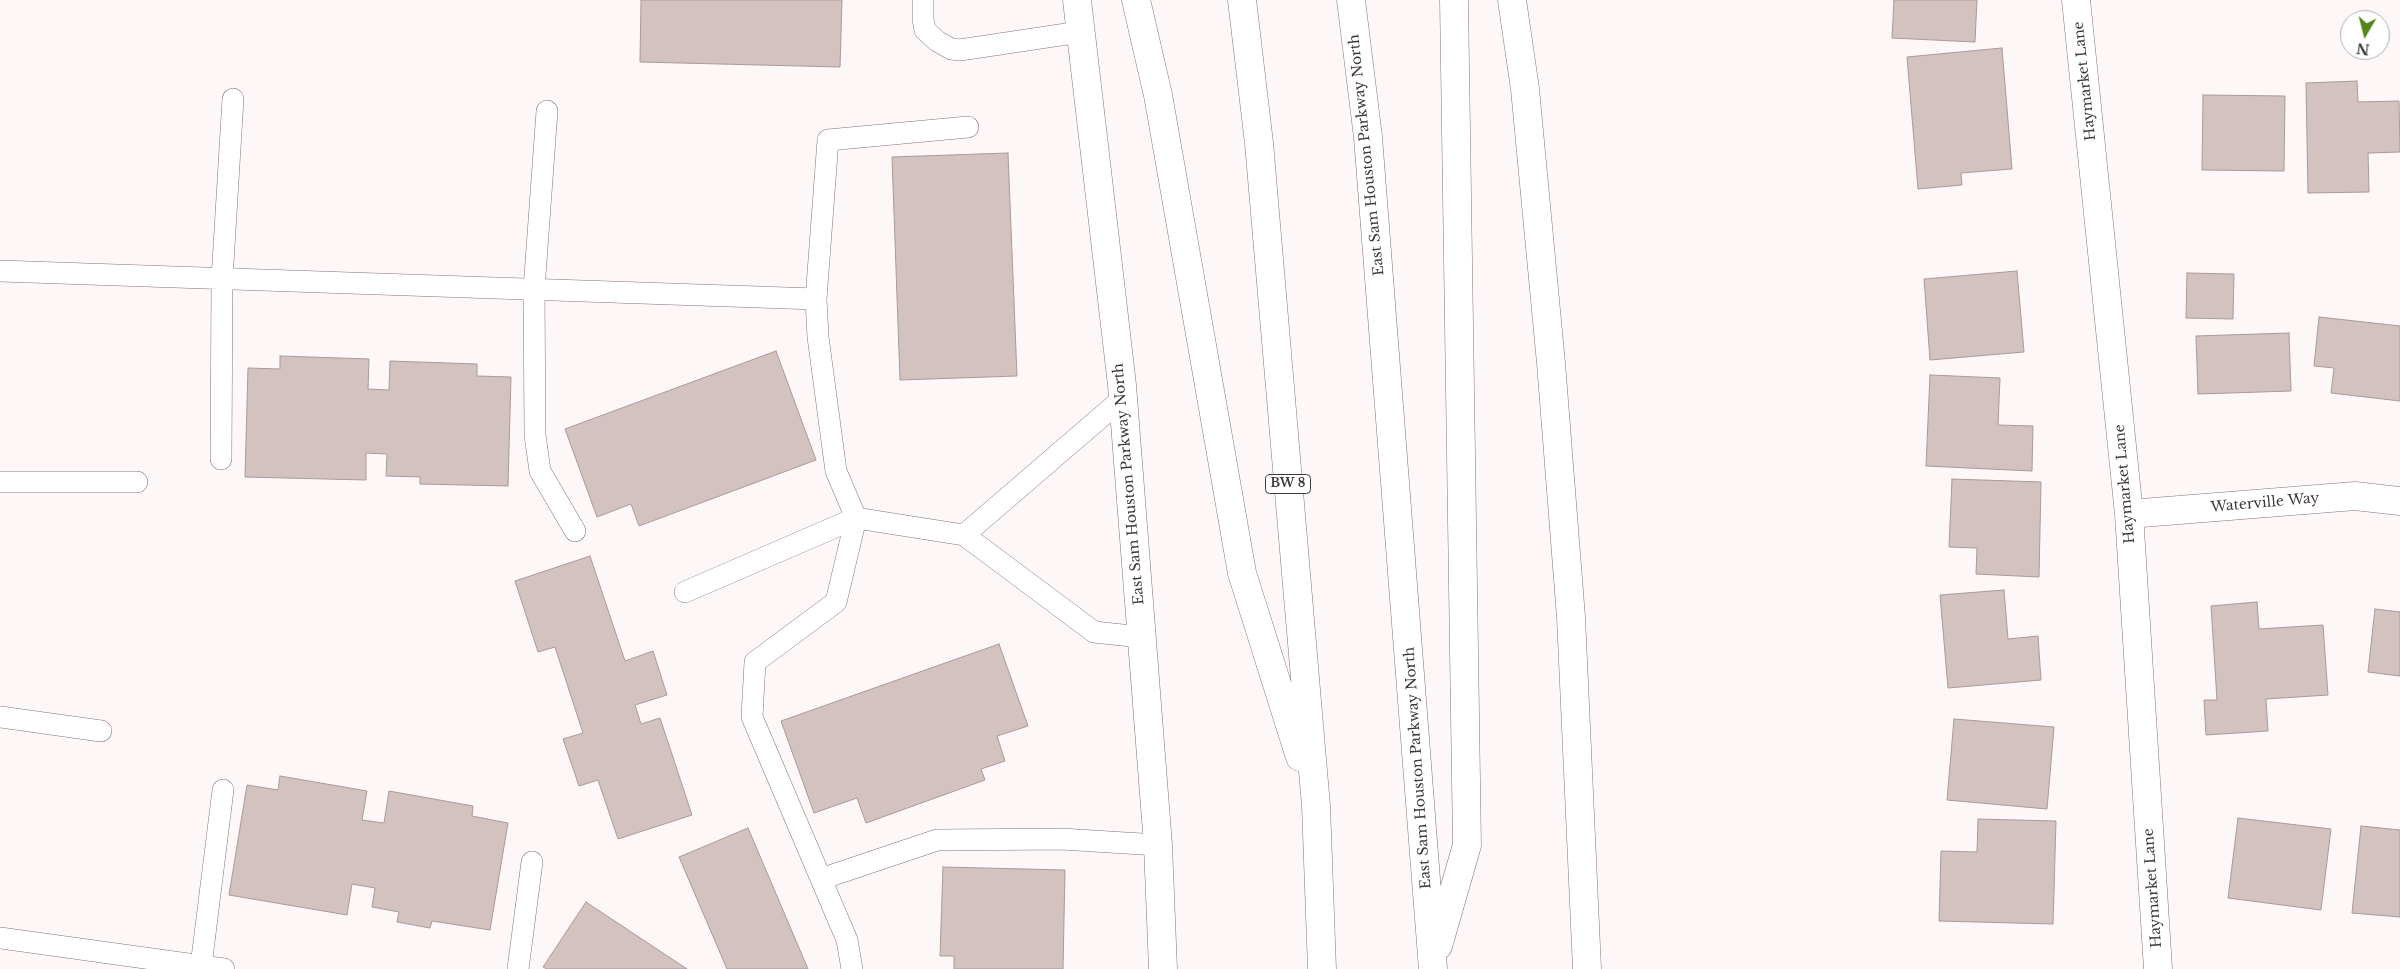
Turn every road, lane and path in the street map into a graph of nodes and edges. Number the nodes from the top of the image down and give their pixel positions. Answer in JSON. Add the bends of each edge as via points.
{"nodes":[{"id":1,"x":923,"y":0,"type":"edge"},
{"id":2,"x":1077,"y":0,"type":"edge"},
{"id":3,"x":1136,"y":0,"type":"edge"},
{"id":4,"x":1242,"y":0,"type":"edge"},
{"id":5,"x":1351,"y":0,"type":"edge"},
{"id":6,"x":1454,"y":0,"type":"edge"},
{"id":7,"x":1512,"y":0,"type":"edge"},
{"id":8,"x":2083,"y":1,"type":"edge"},
{"id":9,"x":1080,"y":32,"type":"junction"},
{"id":10,"x":233,"y":99,"type":"dead end"},
{"id":11,"x":547,"y":111,"type":"dead end"},
{"id":12,"x":968,"y":127,"type":"dead end"},
{"id":13,"x":0,"y":271,"type":"edge"},
{"id":14,"x":222,"y":279,"type":"junction"},
{"id":15,"x":534,"y":289,"type":"junction"},
{"id":16,"x":816,"y":299,"type":"junction"},
{"id":17,"x":1122,"y":399,"type":"junction"},
{"id":18,"x":221,"y":459,"type":"dead end"},
{"id":19,"x":0,"y":482,"type":"edge"},
{"id":20,"x":137,"y":482,"type":"dead end"},
{"id":21,"x":2400,"y":501,"type":"edge"},
{"id":22,"x":2129,"y":514,"type":"junction"},
{"id":23,"x":856,"y":518,"type":"junction"},
{"id":24,"x":575,"y":531,"type":"dead end"},
{"id":25,"x":964,"y":535,"type":"junction"},
{"id":26,"x":685,"y":592,"type":"dead end"},
{"id":27,"x":1141,"y":637,"type":"junction"},
{"id":28,"x":0,"y":717,"type":"edge"},
{"id":29,"x":101,"y":731,"type":"dead end"},
{"id":30,"x":223,"y":790,"type":"dead end"},
{"id":31,"x":1316,"y":806,"type":"junction"},
{"id":32,"x":1158,"y":845,"type":"junction"},
{"id":33,"x":532,"y":862,"type":"dead end"},
{"id":34,"x":821,"y":879,"type":"junction"},
{"id":35,"x":0,"y":938,"type":"edge"},
{"id":36,"x":87,"y":960,"type":"edge"},
{"id":37,"x":201,"y":966,"type":"junction"},
{"id":38,"x":1433,"y":967,"type":"edge"},
{"id":39,"x":224,"y":969,"type":"edge"},
{"id":40,"x":518,"y":969,"type":"edge"},
{"id":41,"x":852,"y":969,"type":"edge"},
{"id":42,"x":1163,"y":969,"type":"edge"},
{"id":43,"x":1322,"y":969,"type":"edge"},
{"id":44,"x":1587,"y":969,"type":"edge"},
{"id":45,"x":2158,"y":969,"type":"edge"}],
"edges":[{"from":1,"to":9,"type":"lane","via":[[925,30],[951,49]]},
{"from":2,"to":9,"type":"main road","name":"East Sam Houston Parkway North"},
{"from":3,"to":31,"type":"main road","via":[[1158,95],[1242,572]]},
{"from":4,"to":31,"type":"main road","number":"BW 8","via":[[1259,143]]},
{"from":5,"to":38,"type":"main road","name":"East Sam Houston Parkway North","via":[[1368,137]]},
{"from":6,"to":38,"type":"main road","via":[[1467,845]]},
{"from":7,"to":44,"type":"main road","via":[[1525,88],[1568,578]]},
{"from":8,"to":22,"type":"main road","name":"Haymarket Lane"},
{"from":9,"to":17,"type":"main road","name":"East Sam Houston Parkway North"},
{"from":10,"to":14,"type":"lane"},
{"from":11,"to":15,"type":"lane"},
{"from":12,"to":16,"type":"lane","via":[[828,140]]},
{"from":13,"to":14,"type":"lane"},
{"from":14,"to":15,"type":"lane"},
{"from":14,"to":18,"type":"lane"},
{"from":15,"to":16,"type":"lane"},
{"from":15,"to":24,"type":"lane","via":[[535,435],[540,471]]},
{"from":16,"to":23,"type":"lane","via":[[836,471]]},
{"from":17,"to":25,"type":"lane"},
{"from":17,"to":27,"type":"main road","name":"East Sam Houston Parkway North"},
{"from":19,"to":20,"type":"lane"},
{"from":21,"to":22,"type":"main road","name":"Waterville Way","via":[[2355,496]]},
{"from":22,"to":45,"type":"main road","name":"Haymarket Lane"},
{"from":23,"to":25,"type":"lane"},
{"from":23,"to":26,"type":"lane"},
{"from":23,"to":34,"type":"lane","via":[[836,602],[755,662],[752,716]]},
{"from":25,"to":27,"type":"lane","via":[[1094,632]]},
{"from":27,"to":32,"type":"main road","name":"East Sam Houston Parkway North"},
{"from":28,"to":29,"type":"lane"},
{"from":30,"to":37,"type":"lane"},
{"from":31,"to":43,"type":"main road","number":"BW 8"},
{"from":32,"to":34,"type":"lane","via":[[1061,839],[937,840]]},
{"from":32,"to":42,"type":"main road","name":"East Sam Houston Parkway North"},
{"from":33,"to":40,"type":"lane"},
{"from":34,"to":41,"type":"lane","via":[[847,940]]},
{"from":35,"to":36,"type":"lane"},
{"from":36,"to":37,"type":"lane"},
{"from":37,"to":39,"type":"lane"}]}
